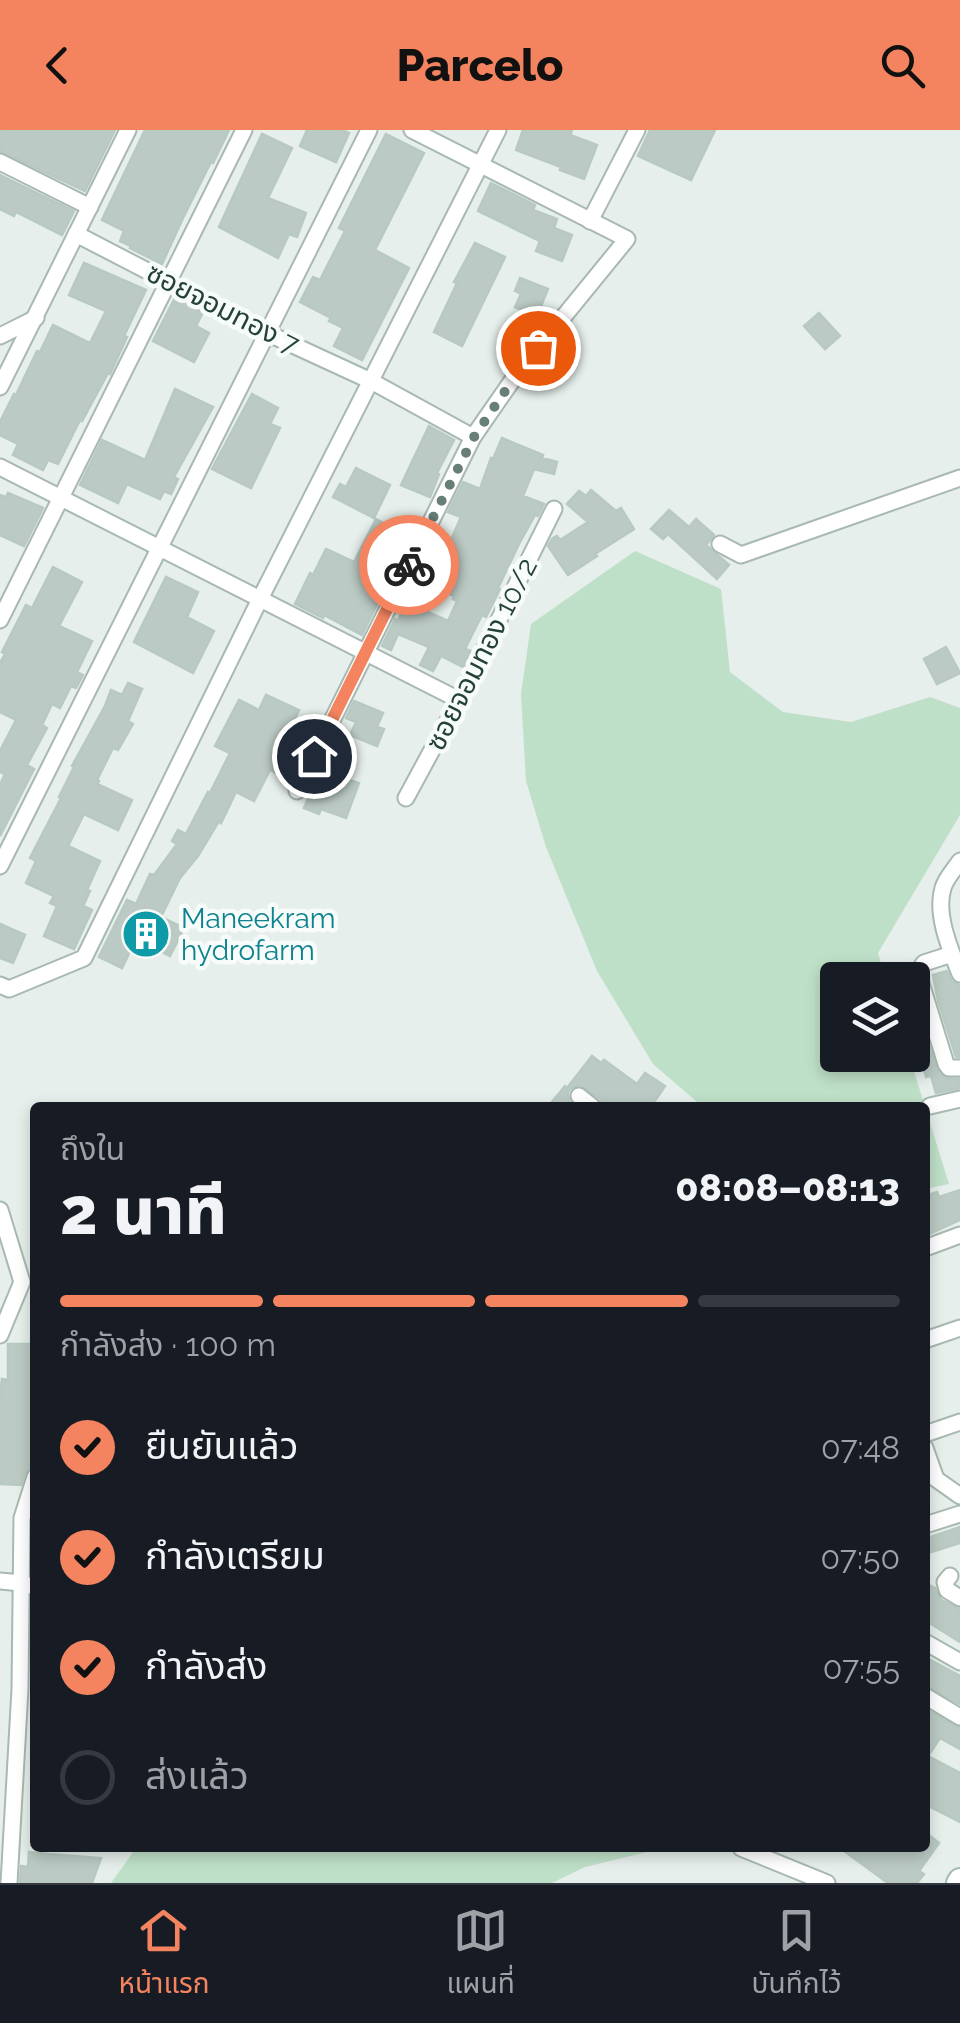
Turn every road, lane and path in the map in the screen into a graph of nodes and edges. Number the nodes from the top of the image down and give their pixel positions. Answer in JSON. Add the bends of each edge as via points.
{"nodes":[{"id":1,"x":128,"y":130,"type":"edge"},
{"id":2,"x":244,"y":130,"type":"edge"},
{"id":3,"x":369,"y":130,"type":"edge"},
{"id":4,"x":412,"y":130,"type":"edge"},
{"id":5,"x":498,"y":130,"type":"edge"},
{"id":6,"x":637,"y":130,"type":"edge"},
{"id":7,"x":0,"y":162,"type":"edge"},
{"id":8,"x":480,"y":165,"type":"junction"},
{"id":9,"x":90,"y":207,"type":"junction"},
{"id":10,"x":590,"y":220,"type":"junction"},
{"id":11,"x":76,"y":234,"type":"junction"},
{"id":12,"x":169,"y":280,"type":"junction"},
{"id":13,"x":36,"y":318,"type":"junction"},
{"id":14,"x":267,"y":332,"type":"junction"},
{"id":15,"x":0,"y":336,"type":"edge"},
{"id":16,"x":371,"y":381,"type":"junction"},
{"id":17,"x":0,"y":388,"type":"edge"},
{"id":18,"x":474,"y":437,"type":"junction"},
{"id":19,"x":0,"y":467,"type":"edge"},
{"id":20,"x":960,"y":478,"type":"edge"},
{"id":21,"x":62,"y":498,"type":"junction"},
{"id":22,"x":554,"y":509,"type":"dead end"},
{"id":23,"x":720,"y":544,"type":"dead end"},
{"id":24,"x":160,"y":548,"type":"junction"},
{"id":25,"x":260,"y":600,"type":"junction"},
{"id":26,"x":0,"y":620,"type":"edge"},
{"id":27,"x":365,"y":652,"type":"junction"},
{"id":28,"x":459,"y":700,"type":"junction"},
{"id":29,"x":297,"y":791,"type":"dead end"},
{"id":30,"x":406,"y":798,"type":"dead end"},
{"id":31,"x":960,"y":861,"type":"edge"},
{"id":32,"x":0,"y":866,"type":"edge"},
{"id":33,"x":952,"y":954,"type":"junction"},
{"id":34,"x":960,"y":974,"type":"edge"},
{"id":35,"x":0,"y":985,"type":"edge"},
{"id":36,"x":960,"y":1068,"type":"edge"},
{"id":37,"x":579,"y":1096,"type":"dead end"},
{"id":38,"x":960,"y":1099,"type":"edge"},
{"id":39,"x":586,"y":1102,"type":"edge"},
{"id":40,"x":930,"y":1106,"type":"dead end"},
{"id":41,"x":0,"y":1210,"type":"edge"},
{"id":42,"x":960,"y":1235,"type":"edge"},
{"id":43,"x":930,"y":1246,"type":"edge"},
{"id":44,"x":960,"y":1328,"type":"edge"},
{"id":45,"x":0,"y":1335,"type":"edge"},
{"id":46,"x":930,"y":1338,"type":"edge"},
{"id":47,"x":960,"y":1422,"type":"edge"},
{"id":48,"x":930,"y":1432,"type":"edge"},
{"id":49,"x":930,"y":1462,"type":"edge"},
{"id":50,"x":30,"y":1493,"type":"edge"},
{"id":51,"x":960,"y":1496,"type":"edge"},
{"id":52,"x":960,"y":1514,"type":"edge"},
{"id":53,"x":930,"y":1523,"type":"edge"},
{"id":54,"x":950,"y":1576,"type":"dead end"},
{"id":55,"x":0,"y":1581,"type":"edge"},
{"id":56,"x":28,"y":1584,"type":"edge"},
{"id":57,"x":960,"y":1598,"type":"edge"},
{"id":58,"x":930,"y":1645,"type":"edge"},
{"id":59,"x":960,"y":1662,"type":"edge"},
{"id":60,"x":28,"y":1691,"type":"edge"},
{"id":61,"x":930,"y":1699,"type":"edge"},
{"id":62,"x":960,"y":1717,"type":"edge"},
{"id":63,"x":5,"y":1846,"type":"edge"},
{"id":64,"x":749,"y":1852,"type":"edge"},
{"id":65,"x":9,"y":1883,"type":"edge"},
{"id":66,"x":827,"y":1883,"type":"edge"}],
"edges":[{"from":1,"to":9,"type":"street"},
{"from":2,"to":12,"type":"street"},
{"from":3,"to":14,"type":"street"},
{"from":4,"to":8,"type":"street"},
{"from":5,"to":8,"type":"street"},
{"from":6,"to":10,"type":"street"},
{"from":7,"to":9,"type":"street"},
{"from":8,"to":10,"type":"street"},
{"from":8,"to":16,"type":"street"},
{"from":9,"to":11,"type":"street"},
{"from":10,"to":18,"type":"street","via":[[627,239]]},
{"from":11,"to":12,"type":"street","name":"ซอยจอมทอง 7"},
{"from":11,"to":13,"type":"street"},
{"from":12,"to":14,"type":"street","name":"ซอยจอมทอง 7"},
{"from":12,"to":21,"type":"street"},
{"from":13,"to":15,"type":"street"},
{"from":13,"to":17,"type":"street"},
{"from":14,"to":16,"type":"street","name":"ซอยจอมทอง 7"},
{"from":14,"to":24,"type":"street"},
{"from":16,"to":18,"type":"street","name":"ซอยจอมทอง 7"},
{"from":16,"to":25,"type":"street"},
{"from":18,"to":27,"type":"street"},
{"from":19,"to":21,"type":"street"},
{"from":20,"to":23,"type":"street","via":[[741,555]]},
{"from":21,"to":24,"type":"street"},
{"from":21,"to":26,"type":"street"},
{"from":22,"to":28,"type":"street","name":"ซอยจอมทอง 10/2"},
{"from":24,"to":25,"type":"street"},
{"from":24,"to":32,"type":"street"},
{"from":25,"to":27,"type":"street"},
{"from":25,"to":35,"type":"street","via":[[84,958],[10,989]]},
{"from":27,"to":28,"type":"street"},
{"from":27,"to":29,"type":"street"},
{"from":28,"to":30,"type":"street","name":"ซอยจอมทอง 10/2"},
{"from":31,"to":33,"type":"street","via":[[942,892]]},
{"from":33,"to":34,"type":"street"},
{"from":33,"to":36,"type":"street","via":[[920,969],[946,1064]]},
{"from":37,"to":39,"type":"street"},
{"from":38,"to":40,"type":"street"},
{"from":41,"to":45,"type":"street","via":[[22,1282]]},
{"from":42,"to":43,"type":"street"},
{"from":44,"to":46,"type":"street"},
{"from":47,"to":48,"type":"street"},
{"from":49,"to":51,"type":"street","via":[[936,1479]]},
{"from":50,"to":56,"type":"street","via":[[22,1518]]},
{"from":52,"to":53,"type":"street"},
{"from":54,"to":57,"type":"street","via":[[947,1590]]},
{"from":55,"to":56,"type":"street"},
{"from":56,"to":60,"type":"street"},
{"from":58,"to":59,"type":"street"},
{"from":60,"to":63,"type":"street"},
{"from":61,"to":62,"type":"street"},
{"from":63,"to":65,"type":"street"},
{"from":64,"to":66,"type":"street"}]}
